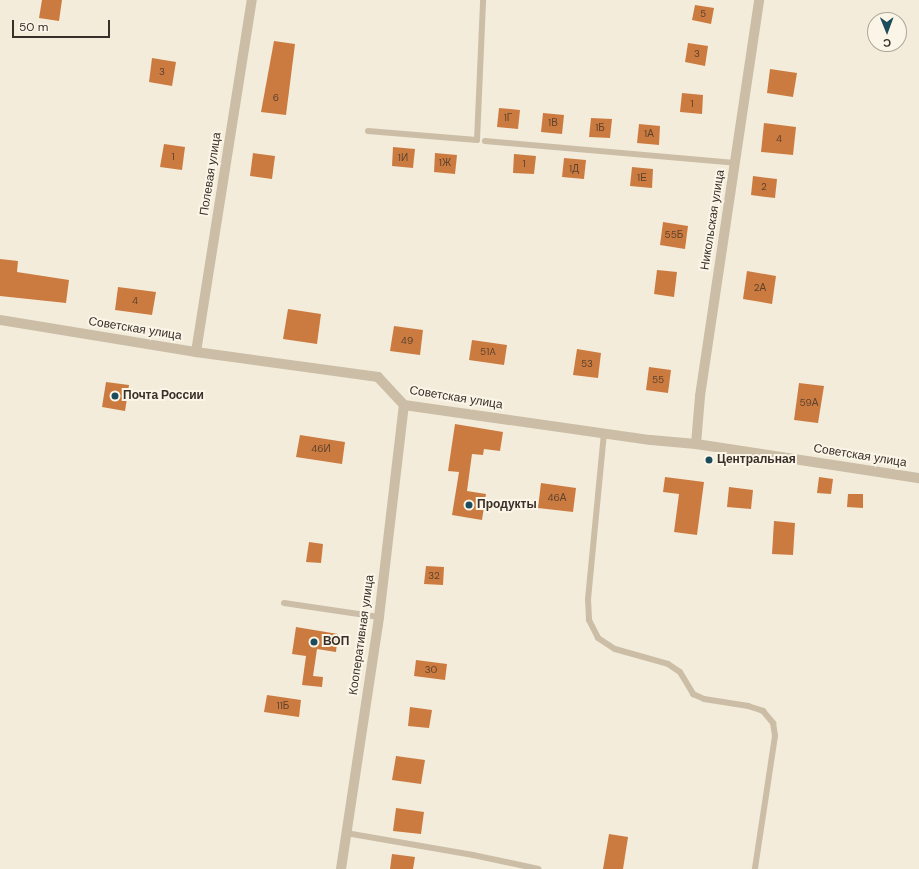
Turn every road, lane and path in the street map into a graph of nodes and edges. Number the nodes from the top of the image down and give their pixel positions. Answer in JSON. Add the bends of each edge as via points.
{"nodes":[{"id":1,"x":252,"y":0,"type":"edge"},
{"id":2,"x":483,"y":0,"type":"edge"},
{"id":3,"x":759,"y":0,"type":"edge"},
{"id":4,"x":368,"y":131,"type":"dead end"},
{"id":5,"x":485,"y":141,"type":"dead end"},
{"id":6,"x":734,"y":163,"type":"junction"},
{"id":7,"x":0,"y":320,"type":"edge"},
{"id":8,"x":196,"y":352,"type":"junction"},
{"id":9,"x":404,"y":405,"type":"junction"},
{"id":10,"x":604,"y":433,"type":"junction"},
{"id":11,"x":696,"y":444,"type":"junction"},
{"id":12,"x":919,"y":478,"type":"edge"},
{"id":13,"x":284,"y":603,"type":"dead end"},
{"id":14,"x":379,"y":617,"type":"junction"},
{"id":15,"x":346,"y":833,"type":"junction"},
{"id":16,"x":341,"y":869,"type":"edge"},
{"id":17,"x":539,"y":869,"type":"edge"},
{"id":18,"x":755,"y":869,"type":"edge"}],
"edges":[{"from":1,"to":8,"type":"street","name":"Полевая улица"},
{"from":2,"to":4,"type":"lane","via":[[477,140]]},
{"from":3,"to":6,"type":"street","name":"Никольская улица"},
{"from":5,"to":6,"type":"lane"},
{"from":6,"to":11,"type":"street","name":"Никольская улица","via":[[700,396]]},
{"from":7,"to":8,"type":"street","name":"Советская улица"},
{"from":8,"to":9,"type":"street","name":"Советская улица","via":[[378,377]]},
{"from":9,"to":10,"type":"street","name":"Советская улица"},
{"from":9,"to":14,"type":"street","name":"Кооперативная улица"},
{"from":10,"to":11,"type":"street","name":"Советская улица"},
{"from":10,"to":18,"type":"lane","via":[[588,599],[589,620],[598,638],[615,649],[668,664],[680,672],[693,694],[704,699],[763,711],[773,723],[775,736]]},
{"from":11,"to":12,"type":"street","name":"Советская улица"},
{"from":13,"to":14,"type":"lane"},
{"from":14,"to":15,"type":"street","name":"Кооперативная улица"},
{"from":15,"to":16,"type":"street","name":"Кооперативная улица"},
{"from":15,"to":17,"type":"lane"}]}
